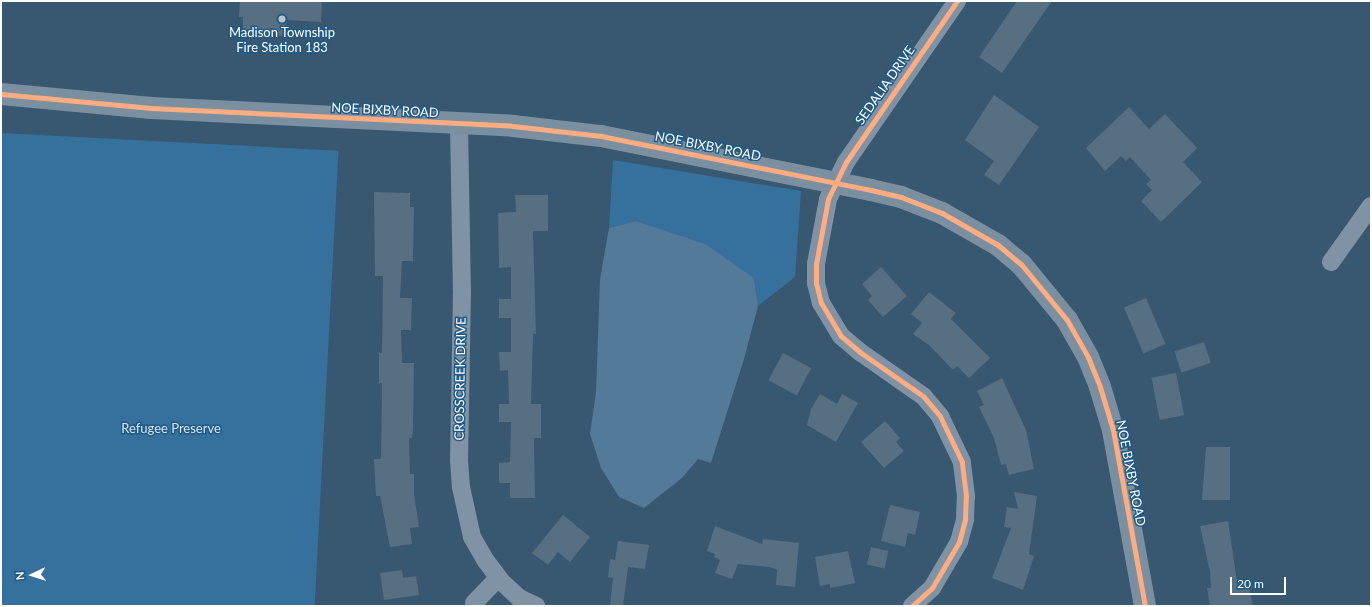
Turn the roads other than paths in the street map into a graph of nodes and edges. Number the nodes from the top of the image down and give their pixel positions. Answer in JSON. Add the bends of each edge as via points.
{"nodes":[{"id":1,"x":957,"y":1,"type":"edge"},
{"id":2,"x":1,"y":94,"type":"edge"},
{"id":3,"x":459,"y":124,"type":"junction"},
{"id":4,"x":836,"y":183,"type":"junction"},
{"id":5,"x":1371,"y":206,"type":"edge"},
{"id":6,"x":1331,"y":262,"type":"dead end"},
{"id":7,"x":498,"y":578,"type":"junction"},
{"id":8,"x":474,"y":602,"type":"dead end"},
{"id":9,"x":536,"y":606,"type":"edge"},
{"id":10,"x":912,"y":606,"type":"edge"},
{"id":11,"x":1145,"y":606,"type":"edge"}],
"edges":[{"from":1,"to":4,"type":"street","name":"SEDALIA DRIVE","via":[[862,137]]},
{"from":2,"to":3,"type":"street","name":"NOE BIXBY ROAD","via":[[151,108]]},
{"from":3,"to":4,"type":"street","name":"NOE BIXBY ROAD","via":[[513,126],[601,136]]},
{"from":3,"to":7,"type":"street","name":"CROSSCREEK DRIVE","via":[[462,290],[460,480],[472,537]]},
{"from":4,"to":10,"type":"street","via":[[824,216],[816,264],[816,283],[821,303],[841,336],[923,396],[940,416],[964,472],[965,519],[959,542],[932,588]]},
{"from":4,"to":11,"type":"street","name":"NOE BIXBY ROAD","via":[[901,197],[967,226],[1021,264],[1067,320],[1088,357],[1113,430]]},
{"from":5,"to":6,"type":"street"},
{"from":7,"to":8,"type":"street"},
{"from":7,"to":9,"type":"street","name":"CROSSCREEK DRIVE","via":[[519,598]]}]}
